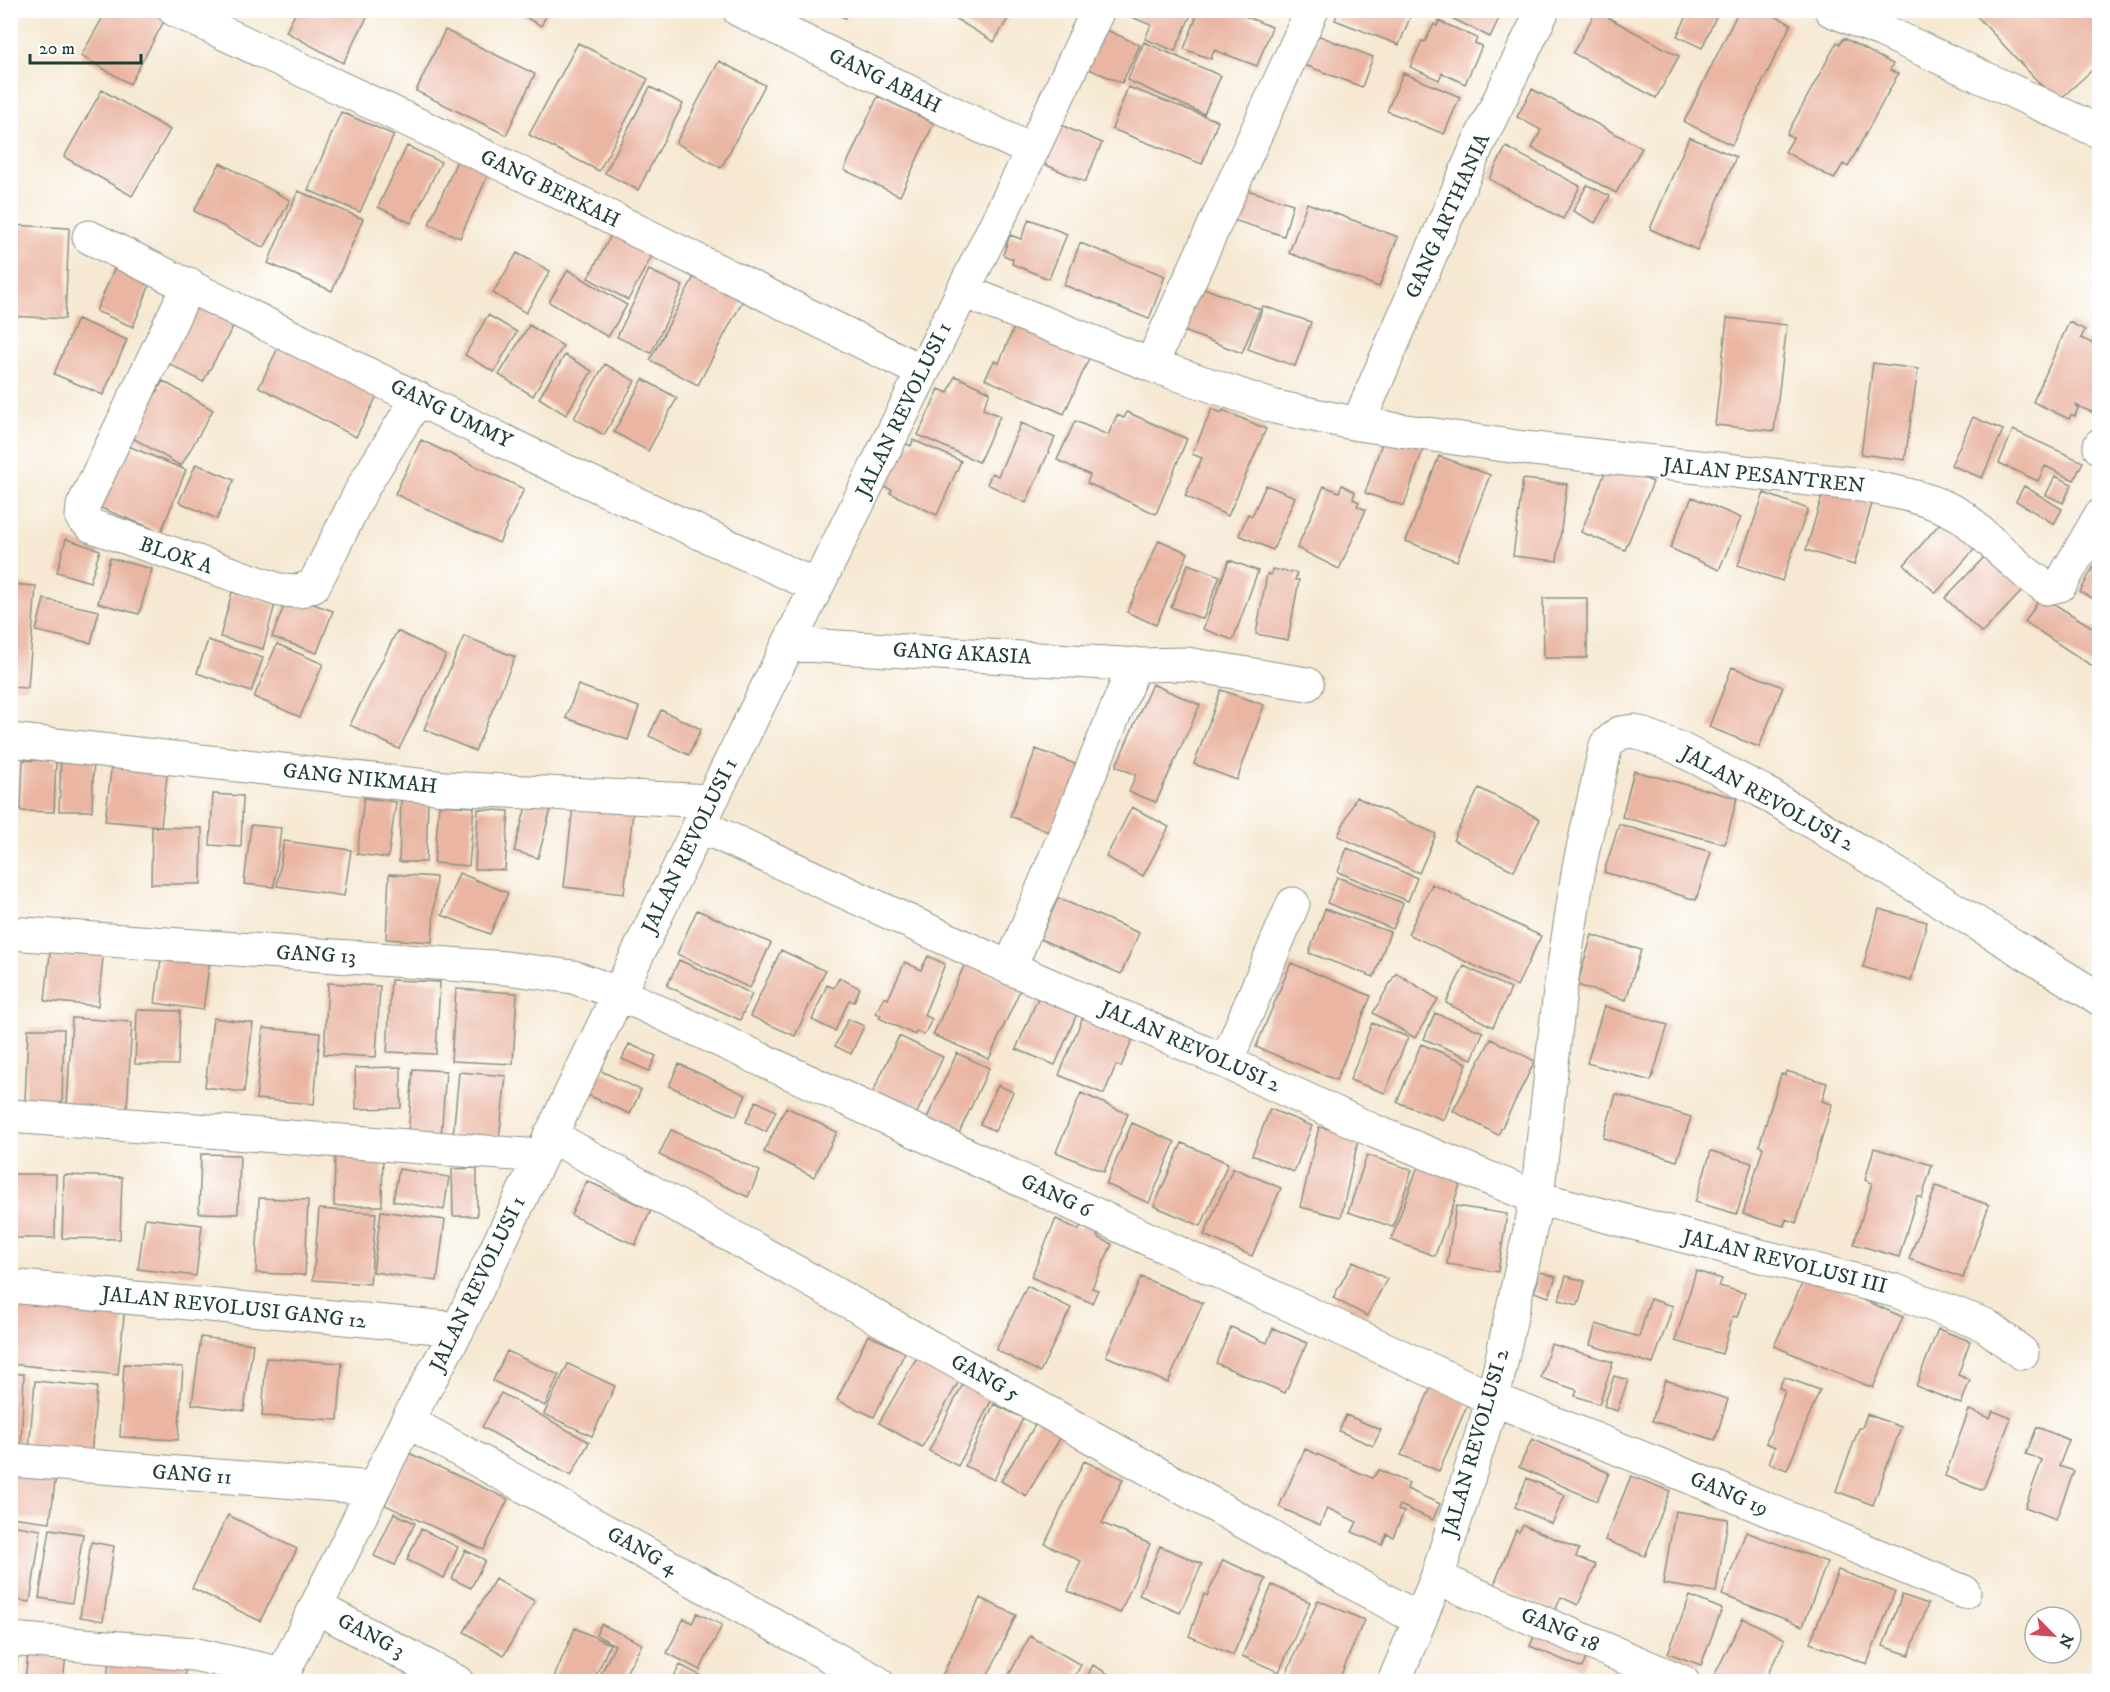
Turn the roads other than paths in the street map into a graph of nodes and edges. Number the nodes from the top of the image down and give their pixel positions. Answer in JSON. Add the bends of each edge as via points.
{"nodes":[{"id":1,"x":175,"y":10,"type":"edge"},
{"id":2,"x":739,"y":10,"type":"edge"},
{"id":3,"x":1098,"y":10,"type":"edge"},
{"id":4,"x":1312,"y":10,"type":"edge"},
{"id":5,"x":1542,"y":10,"type":"edge"},
{"id":6,"x":1831,"y":10,"type":"edge"},
{"id":7,"x":1887,"y":21,"type":"edge"},
{"id":8,"x":2100,"y":132,"type":"edge"},
{"id":9,"x":1032,"y":152,"type":"junction"},
{"id":10,"x":89,"y":237,"type":"dead end"},
{"id":11,"x":189,"y":284,"type":"junction"},
{"id":12,"x":963,"y":291,"type":"junction"},
{"id":13,"x":1151,"y":365,"type":"junction"},
{"id":14,"x":923,"y":372,"type":"junction"},
{"id":15,"x":418,"y":398,"type":"junction"},
{"id":16,"x":1358,"y":424,"type":"junction"},
{"id":17,"x":2100,"y":516,"type":"edge"},
{"id":18,"x":816,"y":586,"type":"junction"},
{"id":19,"x":789,"y":644,"type":"junction"},
{"id":20,"x":1135,"y":664,"type":"junction"},
{"id":21,"x":1307,"y":684,"type":"dead end"},
{"id":22,"x":10,"y":740,"type":"edge"},
{"id":23,"x":706,"y":813,"type":"junction"},
{"id":24,"x":1293,"y":904,"type":"dead end"},
{"id":25,"x":10,"y":933,"type":"edge"},
{"id":26,"x":1010,"y":968,"type":"junction"},
{"id":27,"x":618,"y":993,"type":"junction"},
{"id":28,"x":2100,"y":999,"type":"edge"},
{"id":29,"x":1226,"y":1062,"type":"junction"},
{"id":30,"x":10,"y":1116,"type":"edge"},
{"id":31,"x":545,"y":1146,"type":"junction"},
{"id":32,"x":1537,"y":1198,"type":"junction"},
{"id":33,"x":10,"y":1286,"type":"edge"},
{"id":34,"x":458,"y":1329,"type":"junction"},
{"id":35,"x":2022,"y":1353,"type":"dead end"},
{"id":36,"x":1493,"y":1399,"type":"junction"},
{"id":37,"x":407,"y":1421,"type":"junction"},
{"id":38,"x":10,"y":1460,"type":"edge"},
{"id":39,"x":374,"y":1488,"type":"junction"},
{"id":40,"x":1437,"y":1578,"type":"junction"},
{"id":41,"x":1964,"y":1592,"type":"dead end"},
{"id":42,"x":316,"y":1607,"type":"junction"},
{"id":43,"x":1420,"y":1620,"type":"junction"},
{"id":44,"x":10,"y":1639,"type":"edge"},
{"id":45,"x":281,"y":1678,"type":"edge"},
{"id":46,"x":457,"y":1682,"type":"edge"},
{"id":47,"x":877,"y":1682,"type":"edge"},
{"id":48,"x":1394,"y":1682,"type":"edge"},
{"id":49,"x":1683,"y":1682,"type":"edge"}],
"edges":[{"from":1,"to":14,"type":"street","name":"GANG BERKAH","via":[[503,165]]},
{"from":2,"to":9,"type":"street","name":"GANG ABAH"},
{"from":3,"to":9,"type":"street","name":"JALAN REVOLUSI 1"},
{"from":4,"to":13,"type":"street"},
{"from":5,"to":16,"type":"street","name":"GANG ARTHANIA","via":[[1477,146]]},
{"from":6,"to":7,"type":"street"},
{"from":7,"to":8,"type":"street"},
{"from":9,"to":12,"type":"street","name":"JALAN REVOLUSI 1"},
{"from":10,"to":11,"type":"street","name":"GANG UMMY"},
{"from":11,"to":15,"type":"street","name":"GANG UMMY"},
{"from":11,"to":15,"type":"street","name":"BLOK A","via":[[82,506],[82,517],[92,526],[279,590],[299,591],[314,585],[363,487]]},
{"from":12,"to":13,"type":"street"},
{"from":12,"to":14,"type":"street","name":"JALAN REVOLUSI 1"},
{"from":13,"to":16,"type":"street","via":[[1275,407]]},
{"from":14,"to":18,"type":"street","name":"JALAN REVOLUSI 1"},
{"from":15,"to":18,"type":"street","name":"GANG UMMY","via":[[550,464]]},
{"from":16,"to":17,"type":"street","name":"JALAN PESANTREN","via":[[1524,448],[1855,483],[1900,492],[1963,516],[2047,588],[2060,585],[2069,573]]},
{"from":18,"to":19,"type":"street","name":"JALAN REVOLUSI 1"},
{"from":19,"to":20,"type":"street","name":"GANG AKASIA"},
{"from":19,"to":23,"type":"street","name":"JALAN REVOLUSI 1"},
{"from":20,"to":21,"type":"street","name":"GANG AKASIA","via":[[1187,664]]},
{"from":20,"to":26,"type":"street"},
{"from":22,"to":23,"type":"street","name":"GANG NIKMAH"},
{"from":23,"to":26,"type":"street","name":"JALAN REVOLUSI 2","via":[[845,891]]},
{"from":23,"to":27,"type":"street","name":"JALAN REVOLUSI 1"},
{"from":24,"to":29,"type":"street"},
{"from":25,"to":27,"type":"street","name":"GANG 13","via":[[506,968],[573,977]]},
{"from":26,"to":29,"type":"street","name":"JALAN REVOLUSI 2"},
{"from":27,"to":31,"type":"street","name":"JALAN REVOLUSI 1"},
{"from":27,"to":36,"type":"street","name":"GANG 6"},
{"from":28,"to":32,"type":"street","name":"JALAN REVOLUSI 2","via":[[1762,791],[1676,747],[1634,731],[1619,733],[1606,745],[1579,867],[1560,991]]},
{"from":29,"to":32,"type":"street","name":"JALAN REVOLUSI 2","via":[[1374,1131]]},
{"from":30,"to":31,"type":"street"},
{"from":31,"to":34,"type":"street","name":"JALAN REVOLUSI 1"},
{"from":31,"to":43,"type":"street","name":"GANG 5"},
{"from":32,"to":35,"type":"street","name":"JALAN REVOLUSI III","via":[[1896,1291],[1985,1325]]},
{"from":32,"to":36,"type":"street","name":"JALAN REVOLUSI 2"},
{"from":33,"to":34,"type":"street","name":"JALAN REVOLUSI GANG 12"},
{"from":34,"to":37,"type":"street","name":"JALAN REVOLUSI 1"},
{"from":36,"to":40,"type":"street","name":"JALAN REVOLUSI 2"},
{"from":36,"to":41,"type":"street","name":"GANG 19"},
{"from":37,"to":39,"type":"street","name":"JALAN REVOLUSI 1"},
{"from":37,"to":47,"type":"street","name":"GANG 4"},
{"from":38,"to":39,"type":"street","name":"GANG 11"},
{"from":39,"to":42,"type":"street","name":"JALAN REVOLUSI 1"},
{"from":40,"to":43,"type":"street","name":"JALAN REVOLUSI 2"},
{"from":40,"to":49,"type":"street","name":"GANG 18"},
{"from":42,"to":45,"type":"street","name":"JALAN REVOLUSI 1"},
{"from":42,"to":46,"type":"street","name":"GANG 3"},
{"from":43,"to":48,"type":"street","name":"JALAN REVOLUSI 2"},
{"from":44,"to":45,"type":"street","via":[[193,1654]]}]}
